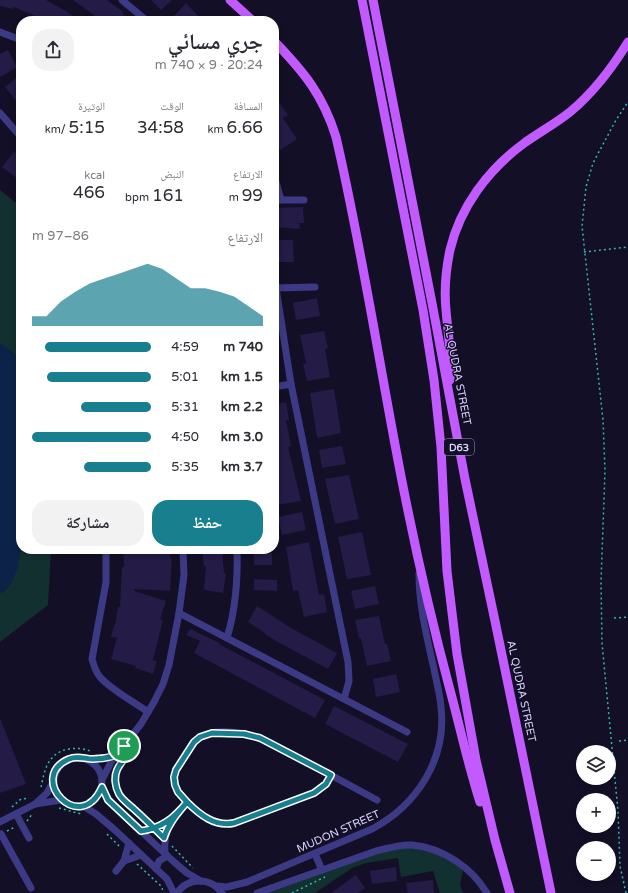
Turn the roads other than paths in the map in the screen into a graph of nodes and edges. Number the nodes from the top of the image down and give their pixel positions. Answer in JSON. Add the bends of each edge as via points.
{"nodes":[{"id":1,"x":122,"y":0,"type":"edge"},
{"id":2,"x":230,"y":0,"type":"edge"},
{"id":3,"x":362,"y":0,"type":"edge"},
{"id":4,"x":373,"y":0,"type":"edge"},
{"id":5,"x":140,"y":16,"type":"edge"},
{"id":6,"x":248,"y":16,"type":"edge"},
{"id":7,"x":0,"y":32,"type":"edge"},
{"id":8,"x":16,"y":38,"type":"edge"},
{"id":9,"x":628,"y":42,"type":"edge"},
{"id":10,"x":279,"y":46,"type":"edge"},
{"id":11,"x":0,"y":113,"type":"edge"},
{"id":12,"x":16,"y":131,"type":"edge"},
{"id":13,"x":279,"y":200,"type":"edge"},
{"id":14,"x":304,"y":200,"type":"dead end"},
{"id":15,"x":315,"y":287,"type":"dead end"},
{"id":16,"x":279,"y":288,"type":"edge"},
{"id":17,"x":279,"y":312,"type":"edge"},
{"id":18,"x":291,"y":384,"type":"junction"},
{"id":19,"x":279,"y":386,"type":"edge"},
{"id":20,"x":449,"y":391,"type":"junction"},
{"id":21,"x":106,"y":554,"type":"edge"},
{"id":22,"x":184,"y":554,"type":"edge"},
{"id":23,"x":237,"y":554,"type":"edge"},
{"id":24,"x":419,"y":562,"type":"junction"},
{"id":25,"x":179,"y":613,"type":"junction"},
{"id":26,"x":227,"y":638,"type":"junction"},
{"id":27,"x":344,"y":699,"type":"junction"},
{"id":28,"x":148,"y":712,"type":"junction"},
{"id":29,"x":407,"y":732,"type":"dead end"},
{"id":30,"x":89,"y":755,"type":"junction"},
{"id":31,"x":114,"y":756,"type":"junction"},
{"id":32,"x":331,"y":775,"type":"junction"},
{"id":33,"x":53,"y":782,"type":"junction"},
{"id":34,"x":102,"y":784,"type":"junction"},
{"id":35,"x":61,"y":800,"type":"junction"},
{"id":36,"x":378,"y":800,"type":"dead end"},
{"id":37,"x":187,"y":802,"type":"junction"},
{"id":38,"x":36,"y":804,"type":"junction"},
{"id":39,"x":83,"y":806,"type":"junction"},
{"id":40,"x":16,"y":814,"type":"junction"},
{"id":41,"x":176,"y":815,"type":"junction"},
{"id":42,"x":0,"y":822,"type":"edge"},
{"id":43,"x":141,"y":831,"type":"junction"},
{"id":44,"x":1,"y":834,"type":"edge"},
{"id":45,"x":29,"y":838,"type":"dead end"},
{"id":46,"x":495,"y":840,"type":"junction"},
{"id":47,"x":129,"y":843,"type":"junction"},
{"id":48,"x":315,"y":854,"type":"junction"},
{"id":49,"x":141,"y":855,"type":"junction"},
{"id":50,"x":166,"y":855,"type":"junction"},
{"id":51,"x":127,"y":858,"type":"junction"},
{"id":52,"x":156,"y":869,"type":"junction"},
{"id":53,"x":322,"y":870,"type":"junction"},
{"id":54,"x":116,"y":871,"type":"dead end"},
{"id":55,"x":201,"y":881,"type":"junction"},
{"id":56,"x":216,"y":886,"type":"junction"},
{"id":57,"x":31,"y":888,"type":"dead end"},
{"id":58,"x":174,"y":893,"type":"edge"},
{"id":59,"x":177,"y":893,"type":"edge"},
{"id":60,"x":222,"y":893,"type":"edge"},
{"id":61,"x":257,"y":893,"type":"edge"},
{"id":62,"x":487,"y":893,"type":"edge"},
{"id":63,"x":510,"y":893,"type":"edge"},
{"id":64,"x":551,"y":893,"type":"edge"}],
"edges":[{"from":1,"to":5,"type":"street"},
{"from":2,"to":6,"type":"main road"},
{"from":3,"to":46,"type":"main road","name":"AL QUDRA STREET","number":"D63","via":[[429,345],[440,434],[447,571],[453,627],[470,727]]},
{"from":4,"to":20,"type":"main road","name":"AL QUDRA STREET","number":"D63"},
{"from":7,"to":8,"type":"street"},
{"from":9,"to":20,"type":"main road","via":[[591,92],[557,122],[518,148],[492,172],[474,195],[459,221],[450,250],[446,280],[451,353]]},
{"from":10,"to":24,"type":"main road","via":[[312,85],[326,110],[336,137]]},
{"from":11,"to":12,"type":"street"},
{"from":13,"to":14,"type":"street"},
{"from":15,"to":16,"type":"street"},
{"from":17,"to":18,"type":"street"},
{"from":18,"to":19,"type":"street"},
{"from":18,"to":27,"type":"street","via":[[348,662],[349,681]]},
{"from":20,"to":64,"type":"main road","name":"AL QUDRA STREET","number":"D63"},
{"from":21,"to":28,"type":"street","via":[[106,582],[92,659],[100,677]]},
{"from":22,"to":25,"type":"street"},
{"from":23,"to":26,"type":"street","via":[[236,597]]},
{"from":24,"to":46,"type":"main road","via":[[472,776]]},
{"from":24,"to":48,"type":"street","name":"MUDON STREET","via":[[421,607],[442,706],[441,736],[434,761],[418,791],[397,813],[372,829]]},
{"from":25,"to":26,"type":"street"},
{"from":25,"to":28,"type":"street","via":[[169,666],[163,684]]},
{"from":26,"to":27,"type":"street"},
{"from":27,"to":29,"type":"street"},
{"from":28,"to":31,"type":"street","via":[[133,735]]},
{"from":30,"to":31,"type":"street","via":[[101,759]]},
{"from":30,"to":33,"type":"street","via":[[64,761],[54,774]]},
{"from":30,"to":34,"type":"street","via":[[102,775]]},
{"from":31,"to":34,"type":"street"},
{"from":32,"to":36,"type":"street"},
{"from":32,"to":37,"type":"street","via":[[326,784],[314,793],[230,824],[214,822]]},
{"from":32,"to":37,"type":"street","via":[[260,738],[244,734],[212,733],[194,742],[176,770],[175,785]]},
{"from":33,"to":35,"type":"street"},
{"from":33,"to":38,"type":"street"},
{"from":34,"to":39,"type":"street","via":[[98,796]]},
{"from":34,"to":43,"type":"street","via":[[108,800]]},
{"from":35,"to":38,"type":"street"},
{"from":35,"to":39,"type":"street","via":[[71,805]]},
{"from":37,"to":41,"type":"street"},
{"from":38,"to":40,"type":"street"},
{"from":39,"to":47,"type":"street"},
{"from":40,"to":42,"type":"street"},
{"from":40,"to":45,"type":"street"},
{"from":41,"to":43,"type":"street","via":[[165,823]]},
{"from":41,"to":50,"type":"street","via":[[168,826],[164,838]]},
{"from":43,"to":50,"type":"street"},
{"from":44,"to":57,"type":"street"},
{"from":46,"to":63,"type":"main road","name":"AL QUDRA STREET","number":"D63"},
{"from":47,"to":49,"type":"street"},
{"from":47,"to":51,"type":"street"},
{"from":48,"to":53,"type":"street"},
{"from":48,"to":56,"type":"street","name":"MUDON STREET","via":[[247,882],[227,887]]},
{"from":49,"to":51,"type":"street"},
{"from":49,"to":52,"type":"street"},
{"from":50,"to":52,"type":"street","via":[[159,861]]},
{"from":50,"to":55,"type":"street","via":[[183,871]]},
{"from":51,"to":54,"type":"street"},
{"from":52,"to":58,"type":"street","via":[[171,884]]},
{"from":53,"to":61,"type":"street"},
{"from":53,"to":62,"type":"street","via":[[393,846],[411,845],[446,854],[474,875]]},
{"from":55,"to":56,"type":"street"},
{"from":55,"to":59,"type":"street","via":[[185,885]]},
{"from":56,"to":60,"type":"street"}]}
